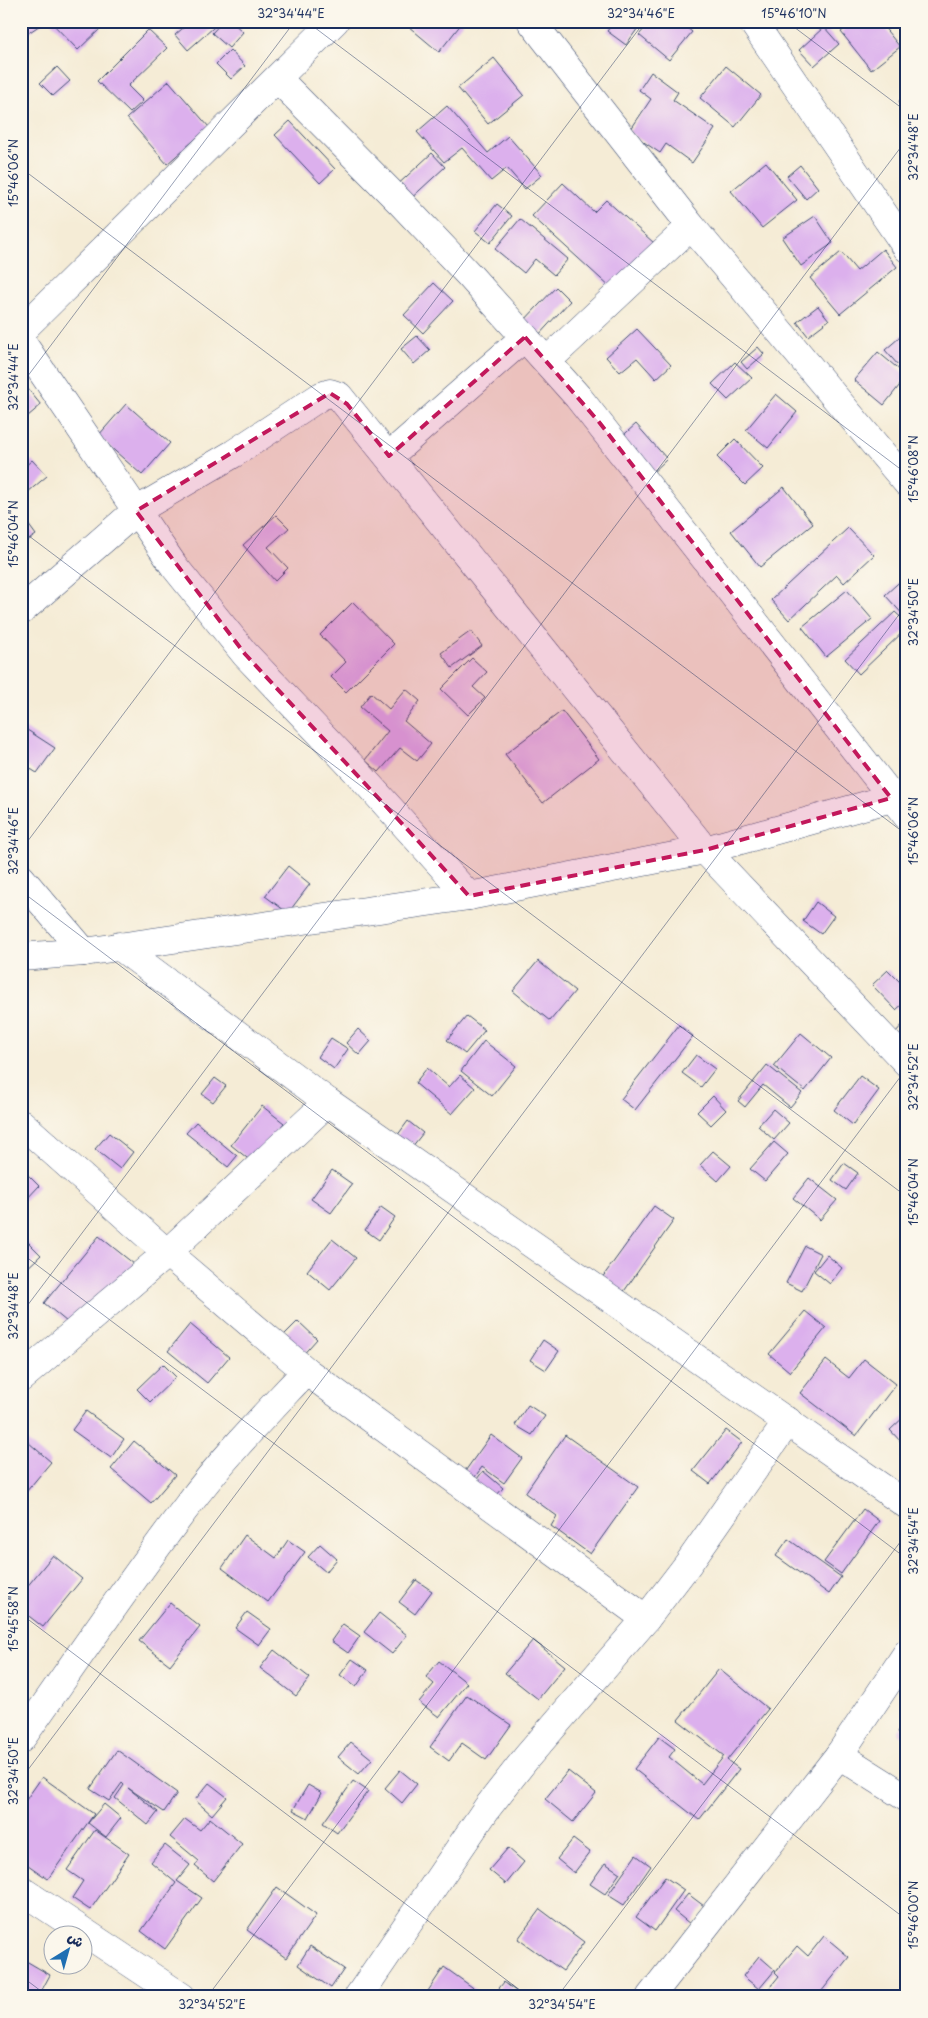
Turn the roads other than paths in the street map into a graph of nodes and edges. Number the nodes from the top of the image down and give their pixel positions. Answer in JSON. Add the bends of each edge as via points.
{"nodes":[{"id":1,"x":335,"y":21,"type":"edge"},
{"id":2,"x":531,"y":21,"type":"edge"},
{"id":3,"x":752,"y":21,"type":"edge"},
{"id":4,"x":278,"y":79,"type":"junction"},
{"id":5,"x":691,"y":226,"type":"junction"},
{"id":6,"x":907,"y":248,"type":"edge"},
{"id":7,"x":21,"y":331,"type":"edge"},
{"id":8,"x":524,"y":337,"type":"junction"},
{"id":9,"x":21,"y":341,"type":"edge"},
{"id":10,"x":546,"y":361,"type":"junction"},
{"id":11,"x":389,"y":456,"type":"junction"},
{"id":12,"x":907,"y":483,"type":"edge"},
{"id":13,"x":136,"y":510,"type":"junction"},
{"id":14,"x":21,"y":611,"type":"edge"},
{"id":15,"x":901,"y":802,"type":"edge"},
{"id":16,"x":705,"y":850,"type":"junction"},
{"id":17,"x":21,"y":878,"type":"edge"},
{"id":18,"x":469,"y":896,"type":"junction"},
{"id":19,"x":119,"y":946,"type":"junction"},
{"id":20,"x":84,"y":952,"type":"junction"},
{"id":21,"x":21,"y":957,"type":"edge"},
{"id":22,"x":907,"y":1063,"type":"edge"},
{"id":23,"x":328,"y":1102,"type":"junction"},
{"id":24,"x":21,"y":1123,"type":"edge"},
{"id":25,"x":167,"y":1253,"type":"junction"},
{"id":26,"x":306,"y":1372,"type":"junction"},
{"id":27,"x":21,"y":1378,"type":"edge"},
{"id":28,"x":788,"y":1421,"type":"junction"},
{"id":29,"x":907,"y":1505,"type":"edge"},
{"id":30,"x":646,"y":1619,"type":"junction"},
{"id":31,"x":907,"y":1653,"type":"edge"},
{"id":32,"x":21,"y":1739,"type":"edge"},
{"id":33,"x":839,"y":1755,"type":"junction"},
{"id":34,"x":907,"y":1798,"type":"edge"},
{"id":35,"x":21,"y":1890,"type":"edge"},
{"id":36,"x":662,"y":1992,"type":"edge"},
{"id":37,"x":182,"y":1997,"type":"edge"},
{"id":38,"x":358,"y":1997,"type":"edge"}],
"edges":[{"from":1,"to":4,"type":"street"},
{"from":2,"to":5,"type":"street"},
{"from":3,"to":6,"type":"street"},
{"from":4,"to":7,"type":"street"},
{"from":4,"to":8,"type":"street","via":[[400,202]]},
{"from":5,"to":10,"type":"street"},
{"from":5,"to":12,"type":"street"},
{"from":8,"to":10,"type":"street"},
{"from":8,"to":11,"type":"street"},
{"from":9,"to":13,"type":"street"},
{"from":10,"to":15,"type":"street","via":[[599,422]]},
{"from":11,"to":13,"type":"street","via":[[347,404],[330,393]]},
{"from":11,"to":16,"type":"street"},
{"from":13,"to":14,"type":"street"},
{"from":13,"to":18,"type":"street","via":[[174,566],[245,654]]},
{"from":15,"to":16,"type":"street"},
{"from":16,"to":18,"type":"street"},
{"from":16,"to":22,"type":"street"},
{"from":17,"to":20,"type":"street"},
{"from":18,"to":19,"type":"street"},
{"from":19,"to":20,"type":"street"},
{"from":19,"to":23,"type":"street"},
{"from":20,"to":21,"type":"street"},
{"from":23,"to":25,"type":"street"},
{"from":23,"to":28,"type":"street"},
{"from":24,"to":25,"type":"street"},
{"from":25,"to":26,"type":"street"},
{"from":25,"to":27,"type":"street"},
{"from":26,"to":30,"type":"street"},
{"from":26,"to":32,"type":"street","via":[[241,1440],[188,1504]]},
{"from":28,"to":29,"type":"street"},
{"from":28,"to":30,"type":"street"},
{"from":30,"to":38,"type":"street","via":[[487,1808]]},
{"from":31,"to":33,"type":"street"},
{"from":33,"to":34,"type":"street"},
{"from":33,"to":36,"type":"street"},
{"from":35,"to":37,"type":"street"}]}
